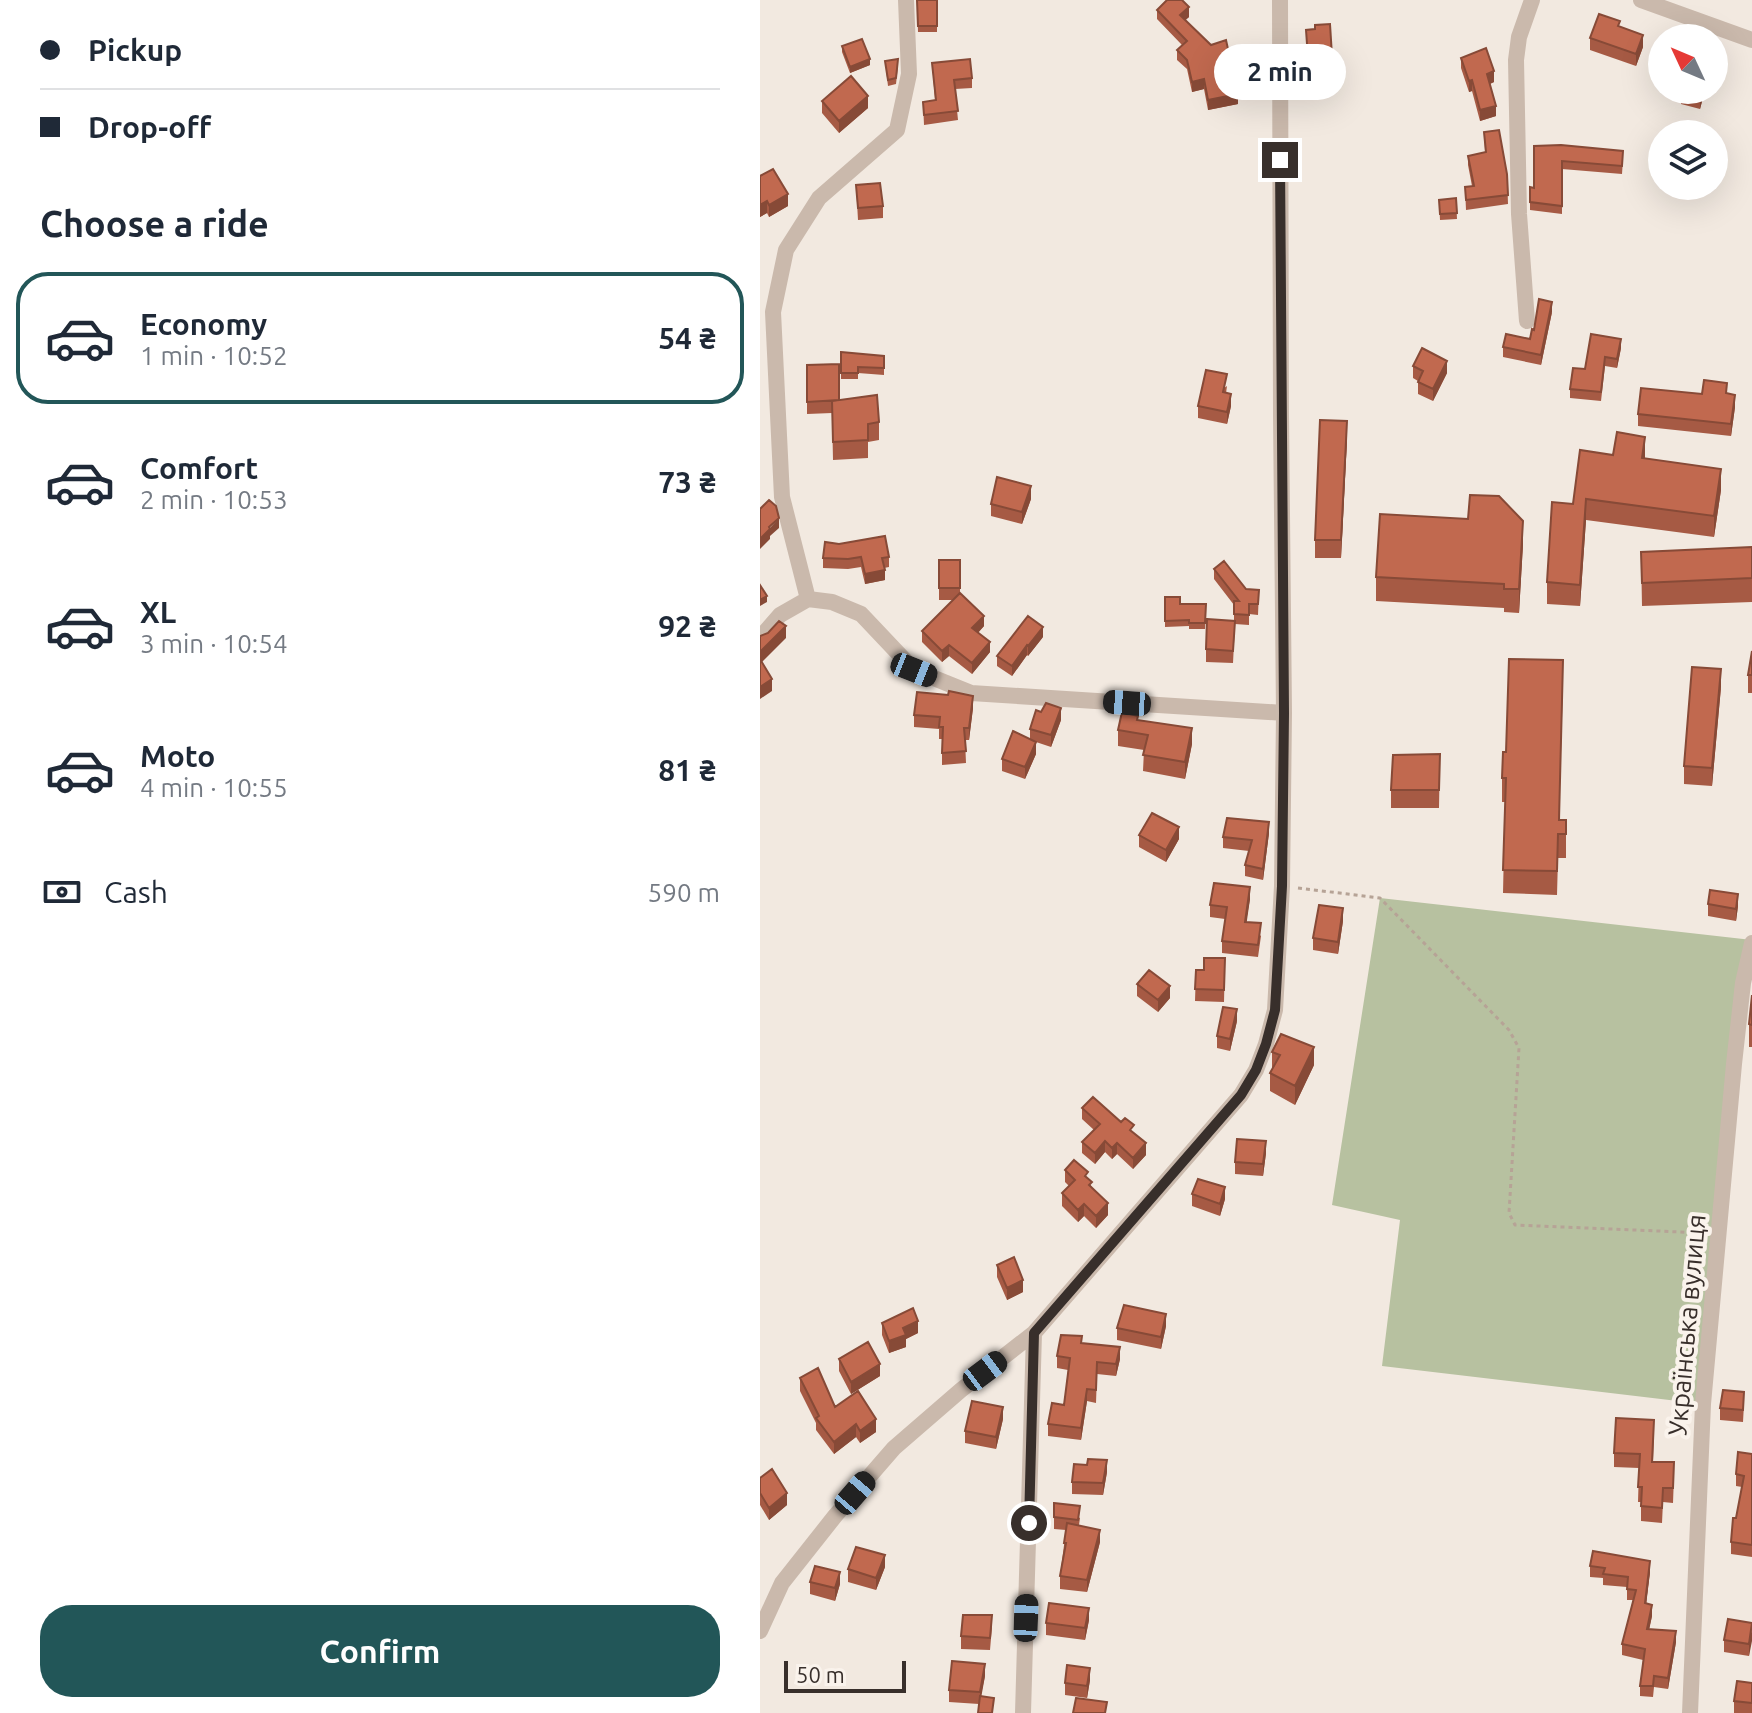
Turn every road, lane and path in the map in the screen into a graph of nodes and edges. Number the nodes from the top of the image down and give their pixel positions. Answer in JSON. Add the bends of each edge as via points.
{"nodes":[{"id":1,"x":906,"y":0,"type":"edge"},
{"id":2,"x":1280,"y":0,"type":"edge"},
{"id":3,"x":1532,"y":0,"type":"edge"},
{"id":4,"x":1641,"y":0,"type":"edge"},
{"id":5,"x":1752,"y":40,"type":"edge"},
{"id":6,"x":1527,"y":321,"type":"dead end"},
{"id":7,"x":808,"y":599,"type":"junction"},
{"id":8,"x":760,"y":638,"type":"edge"},
{"id":9,"x":1284,"y":713,"type":"junction"},
{"id":10,"x":1282,"y":886,"type":"junction"},
{"id":11,"x":1752,"y":943,"type":"edge"},
{"id":12,"x":1718,"y":1234,"type":"junction"},
{"id":13,"x":1034,"y":1333,"type":"junction"},
{"id":14,"x":760,"y":1631,"type":"edge"},
{"id":15,"x":1023,"y":1713,"type":"edge"},
{"id":16,"x":1690,"y":1713,"type":"edge"}],
"edges":[{"from":1,"to":7,"type":"street","via":[[909,74],[897,130],[819,198],[786,250],[773,312],[782,497]]},
{"from":2,"to":9,"type":"street"},
{"from":3,"to":6,"type":"street","via":[[1516,60]]},
{"from":4,"to":5,"type":"street"},
{"from":7,"to":8,"type":"street","via":[[780,615]]},
{"from":7,"to":9,"type":"street","via":[[861,614],[914,670],[971,693]]},
{"from":9,"to":10,"type":"street"},
{"from":10,"to":12,"type":"path","via":[[1380,898],[1509,1030],[1519,1048],[1509,1213],[1515,1225]]},
{"from":10,"to":13,"type":"street","via":[[1275,1010],[1256,1070],[1220,1120]]},
{"from":11,"to":12,"type":"street","name":"Українська вулиця","via":[[1743,983]]},
{"from":12,"to":16,"type":"street","name":"Українська вулиця","via":[[1703,1404]]},
{"from":13,"to":14,"type":"street","via":[[894,1448],[782,1583]]},
{"from":13,"to":15,"type":"street"}]}
